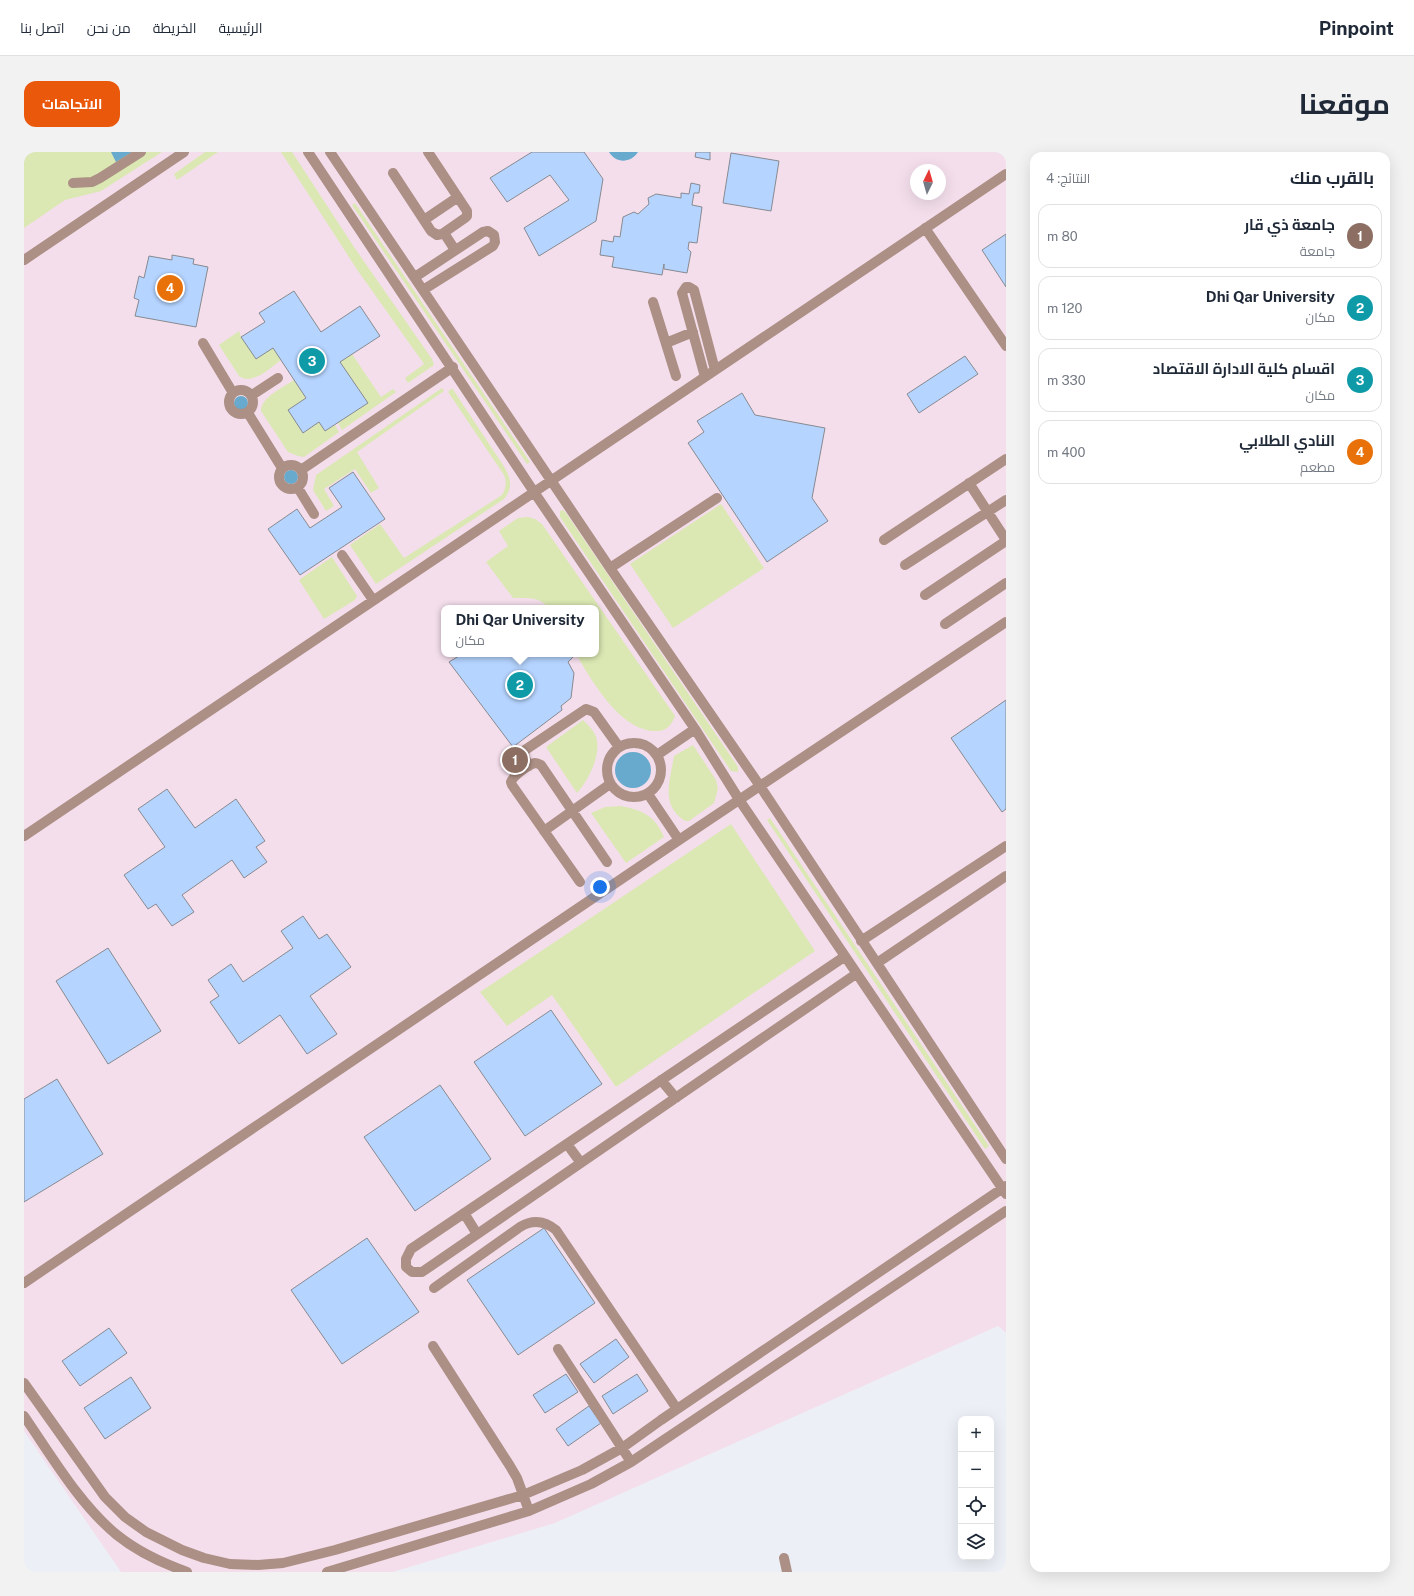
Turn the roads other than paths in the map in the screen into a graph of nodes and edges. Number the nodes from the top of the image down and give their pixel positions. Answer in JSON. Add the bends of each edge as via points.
{"nodes":[{"id":1,"x":141,"y":152,"type":"edge"},
{"id":2,"x":184,"y":152,"type":"edge"},
{"id":3,"x":308,"y":152,"type":"edge"},
{"id":4,"x":331,"y":152,"type":"edge"},
{"id":5,"x":428,"y":152,"type":"edge"},
{"id":6,"x":393,"y":173,"type":"dead end"},
{"id":7,"x":1006,"y":174,"type":"edge"},
{"id":8,"x":73,"y":182,"type":"dead end"},
{"id":9,"x":356,"y":191,"type":"junction"},
{"id":10,"x":458,"y":197,"type":"junction"},
{"id":11,"x":341,"y":202,"type":"junction"},
{"id":12,"x":424,"y":220,"type":"junction"},
{"id":13,"x":925,"y":228,"type":"junction"},
{"id":14,"x":444,"y":233,"type":"junction"},
{"id":15,"x":455,"y":250,"type":"junction"},
{"id":16,"x":24,"y":260,"type":"edge"},
{"id":17,"x":415,"y":277,"type":"junction"},
{"id":18,"x":423,"y":290,"type":"junction"},
{"id":19,"x":653,"y":302,"type":"dead end"},
{"id":20,"x":693,"y":332,"type":"junction"},
{"id":21,"x":203,"y":343,"type":"dead end"},
{"id":22,"x":666,"y":343,"type":"junction"},
{"id":23,"x":1006,"y":346,"type":"edge"},
{"id":24,"x":452,"y":367,"type":"junction"},
{"id":25,"x":715,"y":370,"type":"junction"},
{"id":26,"x":676,"y":376,"type":"dead end"},
{"id":27,"x":705,"y":377,"type":"junction"},
{"id":28,"x":278,"y":378,"type":"dead end"},
{"id":29,"x":233,"y":393,"type":"junction"},
{"id":30,"x":252,"y":395,"type":"junction"},
{"id":31,"x":248,"y":413,"type":"junction"},
{"id":32,"x":1006,"y":459,"type":"edge"},
{"id":33,"x":282,"y":468,"type":"junction"},
{"id":34,"x":301,"y":470,"type":"junction"},
{"id":35,"x":551,"y":480,"type":"junction"},
{"id":36,"x":969,"y":483,"type":"junction"},
{"id":37,"x":298,"y":488,"type":"junction"},
{"id":38,"x":534,"y":492,"type":"junction"},
{"id":39,"x":717,"y":498,"type":"dead end"},
{"id":40,"x":1006,"y":500,"type":"edge"},
{"id":41,"x":988,"y":512,"type":"junction"},
{"id":42,"x":314,"y":514,"type":"dead end"},
{"id":43,"x":884,"y":540,"type":"dead end"},
{"id":44,"x":1006,"y":541,"type":"edge"},
{"id":45,"x":342,"y":555,"type":"dead end"},
{"id":46,"x":905,"y":565,"type":"dead end"},
{"id":47,"x":610,"y":568,"type":"junction"},
{"id":48,"x":1006,"y":583,"type":"edge"},
{"id":49,"x":925,"y":595,"type":"dead end"},
{"id":50,"x":373,"y":600,"type":"junction"},
{"id":51,"x":1006,"y":622,"type":"edge"},
{"id":52,"x":945,"y":624,"type":"dead end"},
{"id":53,"x":695,"y":729,"type":"junction"},
{"id":54,"x":619,"y":747,"type":"junction"},
{"id":55,"x":657,"y":755,"type":"junction"},
{"id":56,"x":529,"y":766,"type":"junction"},
{"id":57,"x":610,"y":784,"type":"junction"},
{"id":58,"x":760,"y":786,"type":"junction"},
{"id":59,"x":648,"y":794,"type":"junction"},
{"id":60,"x":740,"y":800,"type":"junction"},
{"id":61,"x":572,"y":811,"type":"junction"},
{"id":62,"x":544,"y":831,"type":"junction"},
{"id":63,"x":24,"y":836,"type":"edge"},
{"id":64,"x":679,"y":840,"type":"junction"},
{"id":65,"x":1006,"y":846,"type":"edge"},
{"id":66,"x":607,"y":862,"type":"dead end"},
{"id":67,"x":1006,"y":876,"type":"edge"},
{"id":68,"x":580,"y":882,"type":"dead end"},
{"id":69,"x":861,"y":941,"type":"junction"},
{"id":70,"x":844,"y":957,"type":"junction"},
{"id":71,"x":877,"y":963,"type":"junction"},
{"id":72,"x":856,"y":974,"type":"junction"},
{"id":73,"x":661,"y":1080,"type":"junction"},
{"id":74,"x":676,"y":1098,"type":"junction"},
{"id":75,"x":567,"y":1144,"type":"junction"},
{"id":76,"x":1006,"y":1159,"type":"edge"},
{"id":77,"x":581,"y":1163,"type":"junction"},
{"id":78,"x":1005,"y":1190,"type":"edge"},
{"id":79,"x":1006,"y":1211,"type":"edge"},
{"id":80,"x":464,"y":1213,"type":"junction"},
{"id":81,"x":477,"y":1234,"type":"junction"},
{"id":82,"x":24,"y":1283,"type":"edge"},
{"id":83,"x":434,"y":1288,"type":"dead end"},
{"id":84,"x":433,"y":1346,"type":"dead end"},
{"id":85,"x":558,"y":1349,"type":"dead end"},
{"id":86,"x":24,"y":1383,"type":"edge"},
{"id":87,"x":677,"y":1409,"type":"junction"},
{"id":88,"x":24,"y":1416,"type":"edge"},
{"id":89,"x":622,"y":1448,"type":"junction"},
{"id":90,"x":631,"y":1462,"type":"junction"},
{"id":91,"x":523,"y":1494,"type":"junction"},
{"id":92,"x":529,"y":1511,"type":"junction"},
{"id":93,"x":784,"y":1558,"type":"dead end"},
{"id":94,"x":258,"y":1569,"type":"edge"},
{"id":95,"x":187,"y":1572,"type":"edge"},
{"id":96,"x":327,"y":1572,"type":"edge"},
{"id":97,"x":788,"y":1572,"type":"edge"}],
"edges":[{"from":1,"to":8,"type":"street","via":[[92,182]]},
{"from":2,"to":16,"type":"street"},
{"from":3,"to":11,"type":"street"},
{"from":4,"to":9,"type":"street"},
{"from":5,"to":10,"type":"street"},
{"from":6,"to":12,"type":"street"},
{"from":7,"to":13,"type":"street"},
{"from":9,"to":11,"type":"street"},
{"from":9,"to":17,"type":"street"},
{"from":10,"to":12,"type":"street"},
{"from":10,"to":14,"type":"street","via":[[467,210],[467,216]]},
{"from":11,"to":24,"type":"street"},
{"from":12,"to":14,"type":"street","via":[[433,233]]},
{"from":13,"to":23,"type":"street"},
{"from":13,"to":25,"type":"street"},
{"from":14,"to":15,"type":"street"},
{"from":15,"to":17,"type":"street"},
{"from":15,"to":18,"type":"street","via":[[482,232],[491,232],[495,239],[493,246]]},
{"from":17,"to":18,"type":"street"},
{"from":18,"to":35,"type":"street"},
{"from":19,"to":22,"type":"street"},
{"from":20,"to":22,"type":"street"},
{"from":20,"to":25,"type":"street","via":[[682,293],[688,286],[694,290]]},
{"from":20,"to":27,"type":"street"},
{"from":21,"to":29,"type":"street"},
{"from":22,"to":26,"type":"street"},
{"from":24,"to":34,"type":"street"},
{"from":24,"to":38,"type":"street"},
{"from":25,"to":27,"type":"street"},
{"from":27,"to":35,"type":"street"},
{"from":28,"to":30,"type":"street"},
{"from":29,"to":30,"type":"street","via":[[239,390]]},
{"from":29,"to":31,"type":"street","via":[[229,398],[231,410],[236,414]]},
{"from":30,"to":31,"type":"street","via":[[253,408]]},
{"from":31,"to":33,"type":"street"},
{"from":32,"to":36,"type":"street"},
{"from":33,"to":34,"type":"street","via":[[289,465]]},
{"from":33,"to":37,"type":"street","via":[[278,479],[281,485],[286,489]]},
{"from":34,"to":37,"type":"street","via":[[304,476]]},
{"from":35,"to":38,"type":"street"},
{"from":35,"to":47,"type":"street"},
{"from":36,"to":41,"type":"street"},
{"from":36,"to":43,"type":"street"},
{"from":37,"to":42,"type":"street"},
{"from":38,"to":50,"type":"street"},
{"from":38,"to":53,"type":"street"},
{"from":39,"to":47,"type":"street"},
{"from":40,"to":41,"type":"street"},
{"from":41,"to":44,"type":"street"},
{"from":41,"to":46,"type":"street"},
{"from":44,"to":49,"type":"street"},
{"from":45,"to":50,"type":"street"},
{"from":47,"to":58,"type":"street"},
{"from":48,"to":52,"type":"street"},
{"from":50,"to":63,"type":"street"},
{"from":51,"to":58,"type":"street"},
{"from":53,"to":55,"type":"street"},
{"from":53,"to":60,"type":"street"},
{"from":54,"to":55,"type":"street","via":[[640,744],[651,748]]},
{"from":54,"to":56,"type":"street","via":[[594,712],[586,709],[525,750],[524,756]]},
{"from":54,"to":57,"type":"street","via":[[608,760],[606,768]]},
{"from":55,"to":59,"type":"street","via":[[661,772],[655,788]]},
{"from":56,"to":61,"type":"street","via":[[535,763],[541,765]]},
{"from":56,"to":62,"type":"street","via":[[512,778],[512,785]]},
{"from":57,"to":59,"type":"street","via":[[623,795],[640,797]]},
{"from":57,"to":61,"type":"street"},
{"from":58,"to":60,"type":"street"},
{"from":58,"to":69,"type":"street"},
{"from":59,"to":64,"type":"street"},
{"from":60,"to":64,"type":"street"},
{"from":60,"to":70,"type":"street"},
{"from":61,"to":62,"type":"street"},
{"from":61,"to":66,"type":"street"},
{"from":62,"to":68,"type":"street"},
{"from":64,"to":82,"type":"street"},
{"from":65,"to":69,"type":"street"},
{"from":67,"to":71,"type":"street"},
{"from":69,"to":71,"type":"street"},
{"from":70,"to":72,"type":"street"},
{"from":70,"to":73,"type":"street"},
{"from":71,"to":76,"type":"street"},
{"from":72,"to":74,"type":"street"},
{"from":72,"to":78,"type":"street"},
{"from":73,"to":74,"type":"street"},
{"from":73,"to":75,"type":"street"},
{"from":74,"to":77,"type":"street"},
{"from":75,"to":77,"type":"street"},
{"from":75,"to":80,"type":"street"},
{"from":77,"to":81,"type":"street"},
{"from":78,"to":87,"type":"street"},
{"from":79,"to":90,"type":"street"},
{"from":80,"to":81,"type":"street"},
{"from":80,"to":81,"type":"street","via":[[410,1249],[406,1267],[412,1272],[422,1272]]},
{"from":83,"to":87,"type":"street","via":[[520,1227],[533,1222],[546,1223],[556,1230]]},
{"from":84,"to":91,"type":"street","via":[[510,1466]]},
{"from":85,"to":89,"type":"street"},
{"from":86,"to":94,"type":"street","via":[[105,1498],[146,1532],[204,1558]]},
{"from":87,"to":89,"type":"street"},
{"from":88,"to":95,"type":"street","via":[[79,1494],[100,1519],[132,1546]]},
{"from":89,"to":90,"type":"street"},
{"from":89,"to":91,"type":"street","via":[[582,1470]]},
{"from":90,"to":92,"type":"street","via":[[591,1484]]},
{"from":91,"to":92,"type":"street"},
{"from":91,"to":94,"type":"street","via":[[335,1550]]},
{"from":92,"to":96,"type":"street"},
{"from":93,"to":97,"type":"street"}]}
